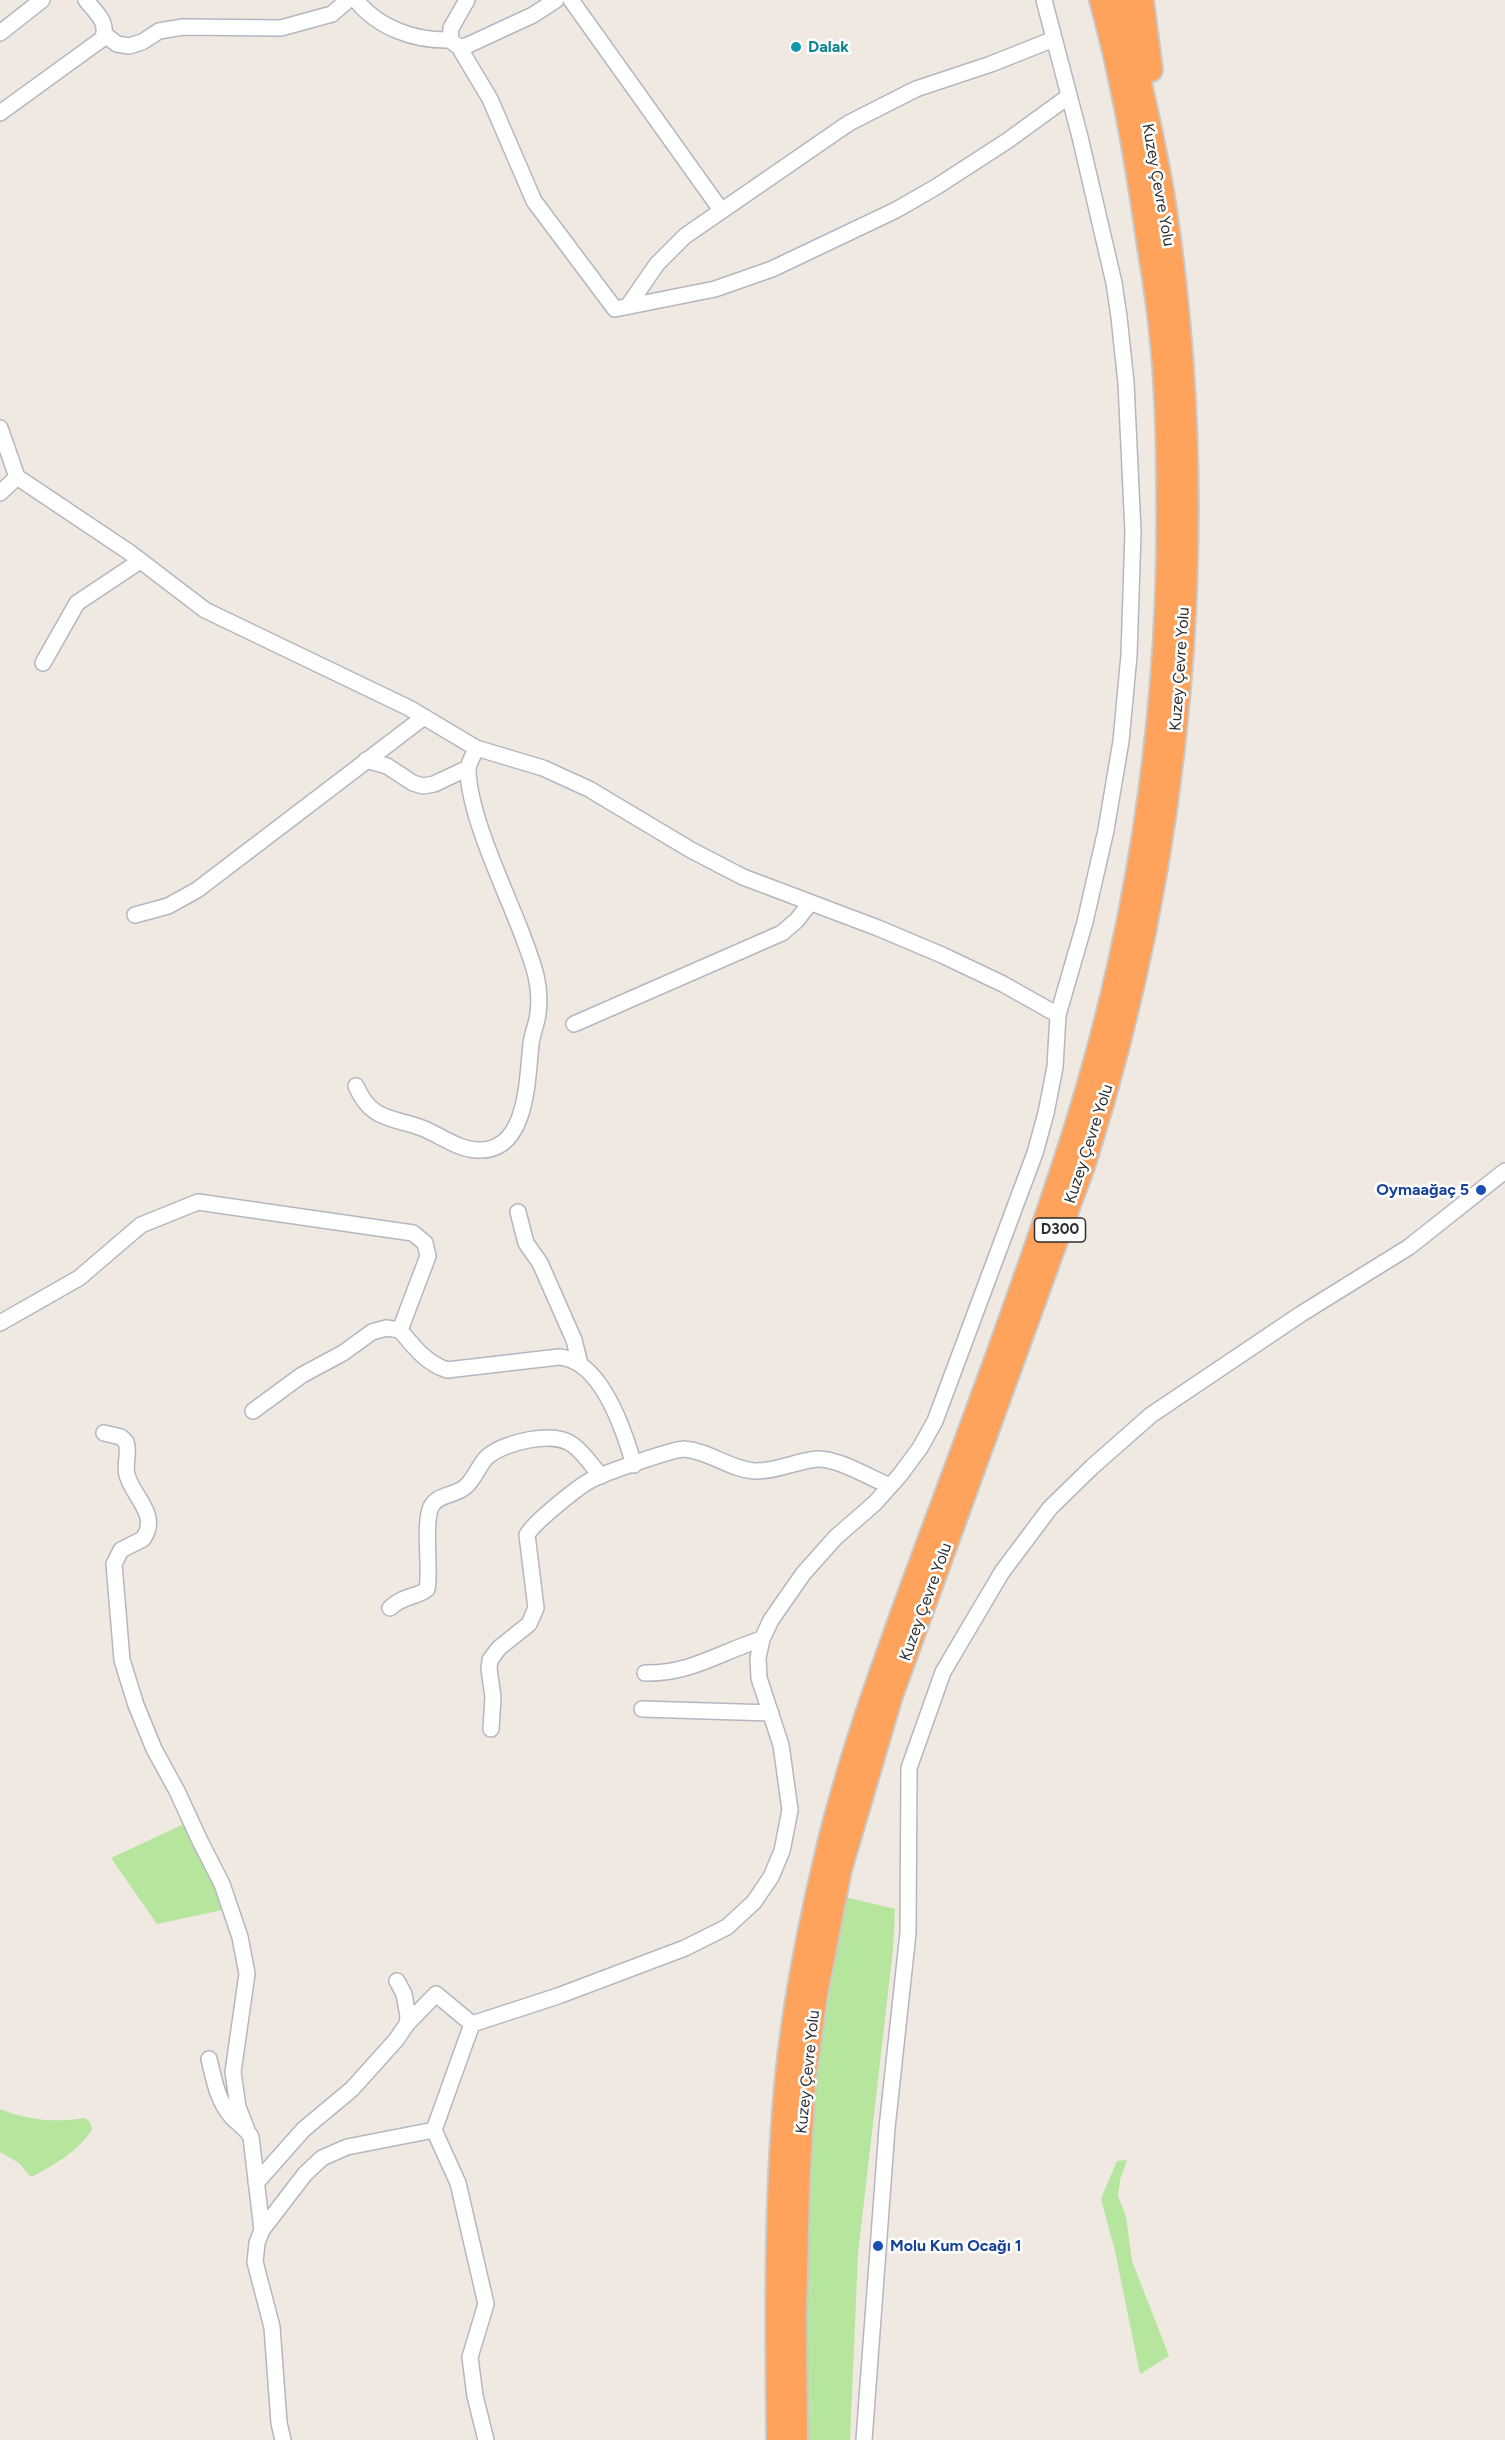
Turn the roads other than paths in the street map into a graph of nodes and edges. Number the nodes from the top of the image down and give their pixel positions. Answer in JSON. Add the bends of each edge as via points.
{"nodes":[{"id":1,"x":42,"y":0,"type":"edge"},
{"id":2,"x":86,"y":0,"type":"edge"},
{"id":3,"x":348,"y":0,"type":"edge"},
{"id":4,"x":356,"y":0,"type":"edge"},
{"id":5,"x":467,"y":0,"type":"edge"},
{"id":6,"x":556,"y":0,"type":"edge"},
{"id":7,"x":571,"y":0,"type":"edge"},
{"id":8,"x":1044,"y":0,"type":"edge"},
{"id":9,"x":1088,"y":0,"type":"edge"},
{"id":10,"x":1101,"y":0,"type":"edge"},
{"id":11,"x":1120,"y":0,"type":"edge"},
{"id":12,"x":1142,"y":0,"type":"edge"},
{"id":13,"x":0,"y":33,"type":"edge"},
{"id":14,"x":104,"y":34,"type":"junction"},
{"id":15,"x":1054,"y":39,"type":"junction"},
{"id":16,"x":455,"y":44,"type":"junction"},
{"id":17,"x":1069,"y":96,"type":"junction"},
{"id":18,"x":0,"y":113,"type":"edge"},
{"id":19,"x":1143,"y":205,"type":"junction"},
{"id":20,"x":721,"y":210,"type":"junction"},
{"id":21,"x":628,"y":306,"type":"junction"},
{"id":22,"x":1179,"y":331,"type":"junction"},
{"id":23,"x":0,"y":428,"type":"edge"},
{"id":24,"x":17,"y":477,"type":"junction"},
{"id":25,"x":0,"y":493,"type":"edge"},
{"id":26,"x":140,"y":561,"type":"junction"},
{"id":27,"x":44,"y":663,"type":"dead end"},
{"id":28,"x":424,"y":717,"type":"junction"},
{"id":29,"x":476,"y":748,"type":"junction"},
{"id":30,"x":366,"y":760,"type":"junction"},
{"id":31,"x":468,"y":768,"type":"junction"},
{"id":32,"x":810,"y":903,"type":"junction"},
{"id":33,"x":135,"y":915,"type":"dead end"},
{"id":34,"x":1058,"y":1015,"type":"junction"},
{"id":35,"x":574,"y":1024,"type":"dead end"},
{"id":36,"x":356,"y":1086,"type":"dead end"},
{"id":37,"x":1505,"y":1171,"type":"edge"},
{"id":38,"x":518,"y":1212,"type":"dead end"},
{"id":39,"x":0,"y":1323,"type":"edge"},
{"id":40,"x":400,"y":1330,"type":"junction"},
{"id":41,"x":580,"y":1364,"type":"junction"},
{"id":42,"x":253,"y":1411,"type":"dead end"},
{"id":43,"x":104,"y":1434,"type":"dead end"},
{"id":44,"x":634,"y":1465,"type":"junction"},
{"id":45,"x":601,"y":1476,"type":"junction"},
{"id":46,"x":890,"y":1486,"type":"junction"},
{"id":47,"x":390,"y":1608,"type":"dead end"},
{"id":48,"x":762,"y":1638,"type":"junction"},
{"id":49,"x":645,"y":1673,"type":"dead end"},
{"id":50,"x":642,"y":1709,"type":"dead end"},
{"id":51,"x":771,"y":1713,"type":"junction"},
{"id":52,"x":491,"y":1729,"type":"dead end"},
{"id":53,"x":396,"y":1981,"type":"dead end"},
{"id":54,"x":407,"y":2024,"type":"junction"},
{"id":55,"x":472,"y":2024,"type":"junction"},
{"id":56,"x":209,"y":2059,"type":"dead end"},
{"id":57,"x":247,"y":2130,"type":"junction"},
{"id":58,"x":434,"y":2130,"type":"junction"},
{"id":59,"x":256,"y":2183,"type":"junction"},
{"id":60,"x":262,"y":2230,"type":"junction"},
{"id":61,"x":283,"y":2440,"type":"edge"},
{"id":62,"x":486,"y":2440,"type":"edge"},
{"id":63,"x":778,"y":2440,"type":"edge"},
{"id":64,"x":796,"y":2440,"type":"edge"},
{"id":65,"x":864,"y":2440,"type":"edge"}],
"edges":[{"from":1,"to":13,"type":"street"},
{"from":2,"to":14,"type":"street","via":[[103,22]]},
{"from":3,"to":14,"type":"street","via":[[332,14],[281,28],[183,27],[159,31],[129,46],[117,44]]},
{"from":4,"to":16,"type":"street","via":[[369,14],[396,31]]},
{"from":5,"to":16,"type":"street","via":[[450,32]]},
{"from":6,"to":16,"type":"street","via":[[466,46]]},
{"from":7,"to":20,"type":"street"},
{"from":8,"to":15,"type":"street"},
{"from":9,"to":19,"type":"highway"},
{"from":10,"to":19,"type":"highway","name":"Kuzey Çevre Yolu","number":"D300"},
{"from":11,"to":22,"type":"highway","name":"Kuzey Çevre Yolu","number":"D300","via":[[1164,207]]},
{"from":12,"to":22,"type":"highway","via":[[1171,202]]},
{"from":14,"to":18,"type":"street"},
{"from":15,"to":17,"type":"street"},
{"from":15,"to":20,"type":"street","via":[[869,111]]},
{"from":16,"to":21,"type":"street","via":[[490,99],[534,201],[615,309]]},
{"from":17,"to":21,"type":"street","via":[[975,163],[885,216],[753,277],[715,289]]},
{"from":17,"to":34,"type":"street","via":[[1119,318],[1126,384],[1133,573],[1127,686],[1114,786],[1085,922]]},
{"from":19,"to":63,"type":"highway","name":"Kuzey Çevre Yolu","number":"D300","via":[[1161,336],[1168,450],[1169,565],[1167,635],[1143,830],[1111,1000],[1075,1129],[873,1693],[824,1864],[798,1992],[787,2075],[779,2197]]},
{"from":20,"to":21,"type":"street","via":[[669,251]]},
{"from":22,"to":64,"type":"highway","name":"Kuzey Çevre Yolu","number":"D300","via":[[1186,447],[1184,634],[1172,769],[1147,926],[1110,1080],[1084,1164],[891,1696],[840,1870],[804,2079],[795,2315]]},
{"from":23,"to":24,"type":"street"},
{"from":24,"to":25,"type":"street"},
{"from":24,"to":26,"type":"street"},
{"from":26,"to":27,"type":"street","via":[[77,603]]},
{"from":26,"to":28,"type":"street","via":[[206,610]]},
{"from":28,"to":29,"type":"street"},
{"from":28,"to":30,"type":"street"},
{"from":29,"to":31,"type":"street"},
{"from":29,"to":32,"type":"street","via":[[562,776],[612,800],[717,864]]},
{"from":30,"to":31,"type":"street","via":[[387,766],[423,786]]},
{"from":30,"to":33,"type":"street","via":[[198,890],[168,906]]},
{"from":31,"to":36,"type":"street","via":[[477,817],[538,982],[538,1015],[519,1120],[509,1137],[497,1146],[469,1149],[416,1126],[382,1117],[364,1101]]},
{"from":32,"to":34,"type":"street","via":[[942,955]]},
{"from":32,"to":35,"type":"street","via":[[782,933]]},
{"from":34,"to":46,"type":"street","via":[[1051,1093],[1035,1153],[935,1421],[912,1461]]},
{"from":37,"to":65,"type":"street","via":[[1409,1247],[1150,1415],[1050,1508],[1002,1572],[943,1672],[909,1768],[908,1933],[887,2128]]},
{"from":38,"to":41,"type":"street","via":[[522,1233],[540,1263]]},
{"from":39,"to":40,"type":"street","via":[[79,1278],[141,1226],[198,1202],[417,1235],[425,1243],[428,1256]]},
{"from":40,"to":41,"type":"street","via":[[425,1358],[447,1370],[559,1357]]},
{"from":40,"to":42,"type":"street","via":[[372,1332]]},
{"from":41,"to":44,"type":"street","via":[[609,1402]]},
{"from":43,"to":57,"type":"street","via":[[121,1437],[126,1443],[126,1474],[149,1522],[143,1539],[121,1550],[114,1564],[122,1660],[144,1727],[222,1884],[244,1956],[247,1974],[234,2072],[238,2107]]},
{"from":44,"to":45,"type":"street"},
{"from":44,"to":46,"type":"street","via":[[679,1449],[702,1452],[733,1467],[752,1471],[825,1460]]},
{"from":45,"to":47,"type":"street","via":[[575,1446],[559,1439],[531,1440],[492,1453],[464,1488],[433,1503],[429,1511],[427,1589]]},
{"from":45,"to":52,"type":"street","via":[[556,1507],[527,1535],[536,1608],[530,1624],[490,1659]]},
{"from":46,"to":48,"type":"street","via":[[818,1556]]},
{"from":48,"to":49,"type":"street","via":[[694,1667]]},
{"from":48,"to":51,"type":"street","via":[[759,1678]]},
{"from":50,"to":51,"type":"street"},
{"from":51,"to":55,"type":"street","via":[[786,1766],[789,1824],[777,1864],[745,1913],[718,1933],[663,1958]]},
{"from":53,"to":54,"type":"street","via":[[407,2001]]},
{"from":54,"to":55,"type":"street","via":[[436,1994]]},
{"from":54,"to":59,"type":"street","via":[[352,2089],[304,2128]]},
{"from":55,"to":58,"type":"street"},
{"from":56,"to":57,"type":"street","via":[[221,2101]]},
{"from":57,"to":59,"type":"street"},
{"from":58,"to":60,"type":"street","via":[[347,2147],[322,2158]]},
{"from":58,"to":62,"type":"street","via":[[458,2183],[486,2304],[470,2357]]},
{"from":59,"to":60,"type":"street"},
{"from":60,"to":61,"type":"street","via":[[255,2253],[256,2271],[272,2327]]}]}
